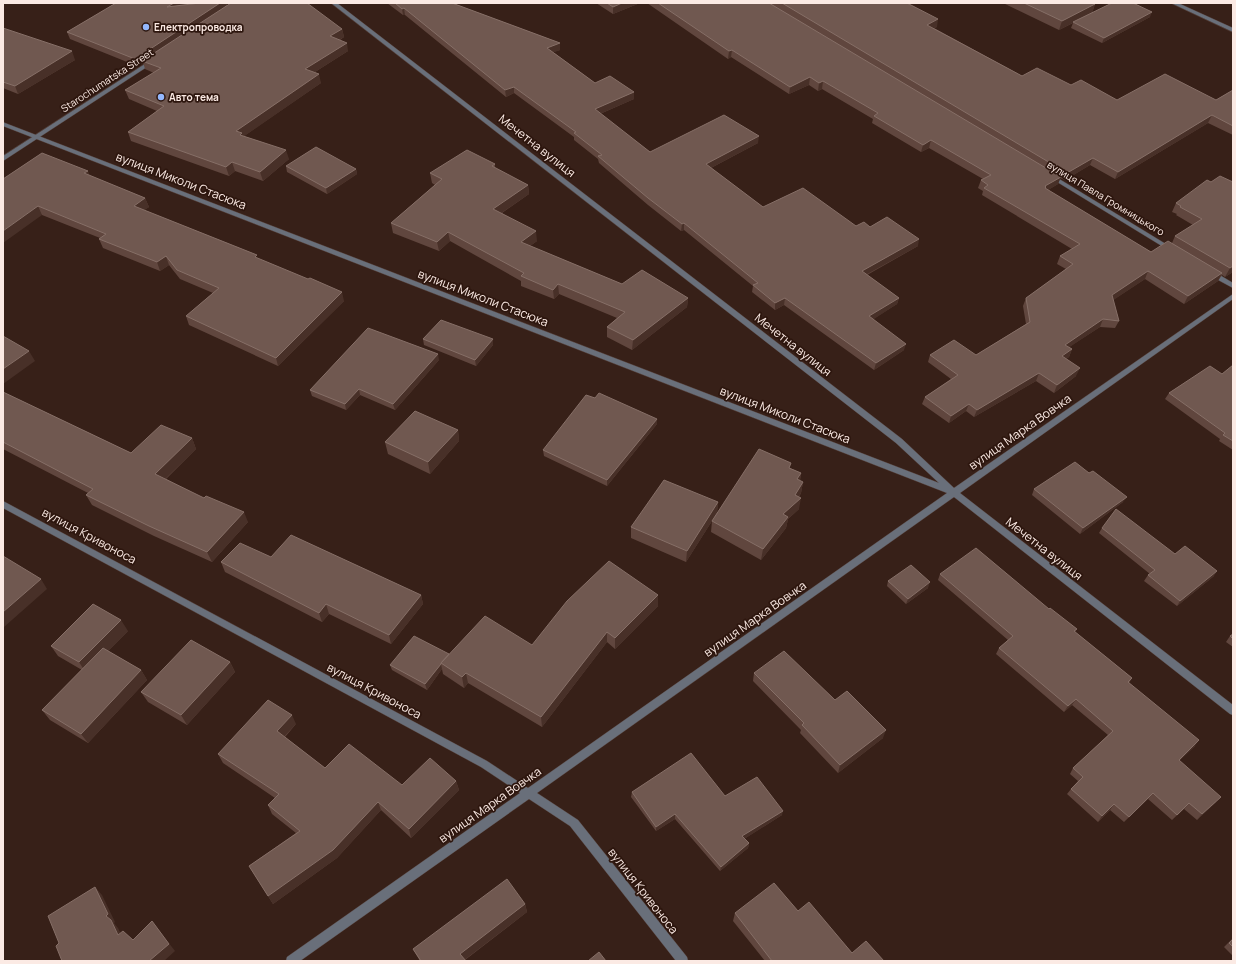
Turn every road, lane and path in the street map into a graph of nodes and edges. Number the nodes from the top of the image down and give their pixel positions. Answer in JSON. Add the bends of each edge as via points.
{"nodes":[{"id":1,"x":334,"y":3,"type":"edge"},
{"id":2,"x":1174,"y":3,"type":"edge"},
{"id":3,"x":1233,"y":30,"type":"edge"},
{"id":4,"x":155,"y":59,"type":"edge"},
{"id":5,"x":3,"y":124,"type":"edge"},
{"id":6,"x":37,"y":137,"type":"junction"},
{"id":7,"x":3,"y":159,"type":"edge"},
{"id":8,"x":1044,"y":172,"type":"edge"},
{"id":9,"x":1179,"y":254,"type":"edge"},
{"id":10,"x":1206,"y":270,"type":"edge"},
{"id":11,"x":1233,"y":286,"type":"edge"},
{"id":12,"x":1233,"y":296,"type":"edge"},
{"id":13,"x":954,"y":493,"type":"junction"},
{"id":14,"x":3,"y":504,"type":"edge"},
{"id":15,"x":1233,"y":711,"type":"edge"},
{"id":16,"x":528,"y":793,"type":"junction"},
{"id":17,"x":291,"y":961,"type":"edge"},
{"id":18,"x":683,"y":961,"type":"edge"}],
"edges":[{"from":1,"to":13,"type":"street","name":"Мечетна вулиця","via":[[899,440]]},
{"from":2,"to":3,"type":"street"},
{"from":4,"to":6,"type":"street","name":"Starochumatska Street"},
{"from":5,"to":6,"type":"street","name":"вулиця Миколи Стасюка"},
{"from":6,"to":7,"type":"street","name":"Starochumatska Street"},
{"from":6,"to":13,"type":"street","name":"вулиця Миколи Стасюка"},
{"from":8,"to":9,"type":"street","name":"вулиця Павла Громницького"},
{"from":10,"to":11,"type":"street"},
{"from":12,"to":13,"type":"street","name":"вулиця Марка Вовчка"},
{"from":13,"to":15,"type":"street","name":"Мечетна вулиця"},
{"from":13,"to":16,"type":"street","name":"вулиця Марка Вовчка"},
{"from":14,"to":16,"type":"street","name":"вулиця Кривоноса","via":[[484,764]]},
{"from":16,"to":17,"type":"street","name":"вулиця Марка Вовчка"},
{"from":16,"to":18,"type":"street","name":"вулиця Кривоноса","via":[[574,823]]}]}
